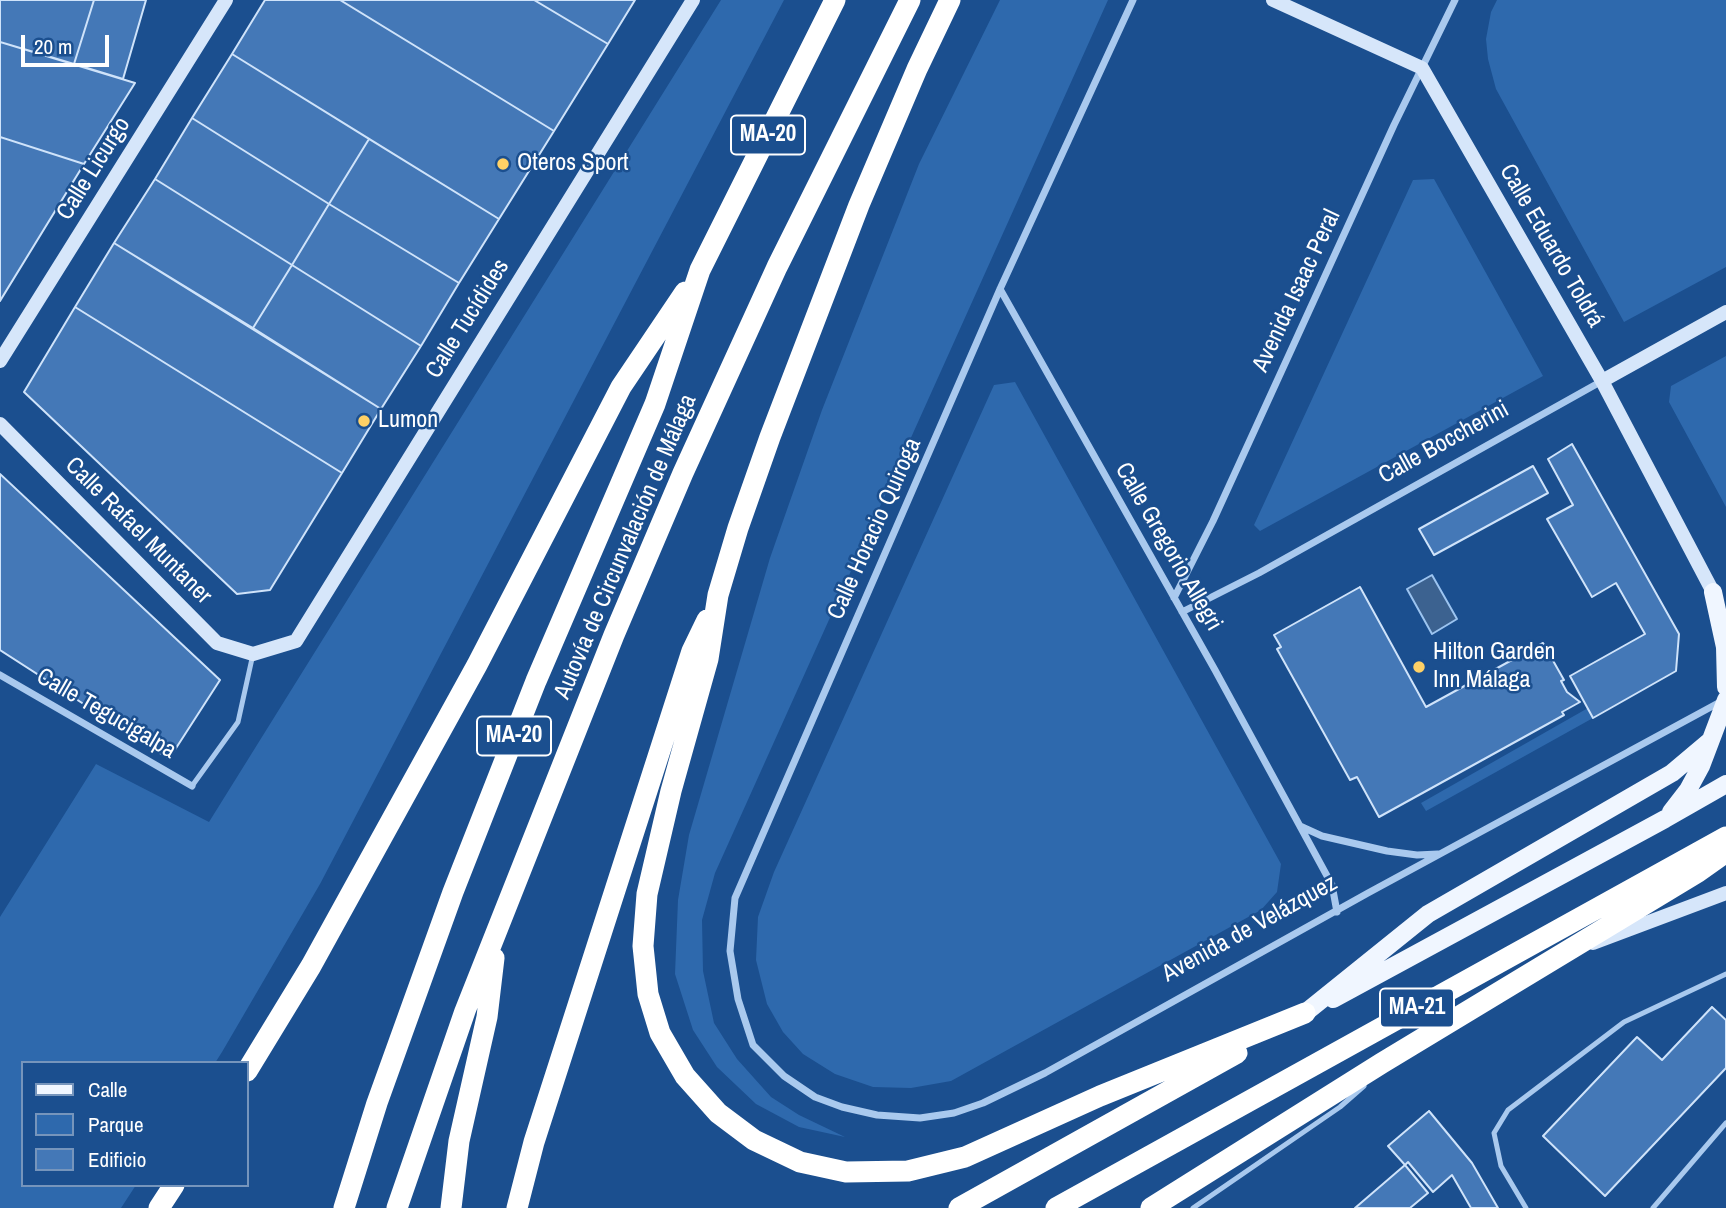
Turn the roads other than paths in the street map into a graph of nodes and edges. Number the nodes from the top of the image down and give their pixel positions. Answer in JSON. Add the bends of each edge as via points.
{"nodes":[{"id":1,"x":226,"y":0,"type":"edge"},
{"id":2,"x":693,"y":0,"type":"edge"},
{"id":3,"x":835,"y":0,"type":"edge"},
{"id":4,"x":910,"y":0,"type":"edge"},
{"id":5,"x":950,"y":0,"type":"edge"},
{"id":6,"x":1133,"y":0,"type":"edge"},
{"id":7,"x":1273,"y":0,"type":"edge"},
{"id":8,"x":1455,"y":0,"type":"edge"},
{"id":9,"x":1422,"y":68,"type":"junction"},
{"id":10,"x":700,"y":270,"type":"junction"},
{"id":11,"x":1000,"y":289,"type":"junction"},
{"id":12,"x":1726,"y":312,"type":"edge"},
{"id":13,"x":0,"y":361,"type":"edge"},
{"id":14,"x":1601,"y":381,"type":"junction"},
{"id":15,"x":0,"y":424,"type":"edge"},
{"id":16,"x":718,"y":596,"type":"junction"},
{"id":17,"x":1174,"y":598,"type":"junction"},
{"id":18,"x":1720,"y":598,"type":"edge"},
{"id":19,"x":1182,"y":612,"type":"junction"},
{"id":20,"x":253,"y":654,"type":"junction"},
{"id":21,"x":0,"y":675,"type":"edge"},
{"id":22,"x":1726,"y":687,"type":"edge"},
{"id":23,"x":1726,"y":699,"type":"edge"},
{"id":24,"x":1710,"y":741,"type":"junction"},
{"id":25,"x":1726,"y":784,"type":"edge"},
{"id":26,"x":192,"y":786,"type":"joint"},
{"id":27,"x":1665,"y":819,"type":"junction"},
{"id":28,"x":1300,"y":826,"type":"junction"},
{"id":29,"x":1726,"y":837,"type":"edge"},
{"id":30,"x":1726,"y":852,"type":"edge"},
{"id":31,"x":1441,"y":853,"type":"junction"},
{"id":32,"x":1726,"y":893,"type":"edge"},
{"id":33,"x":1337,"y":912,"type":"junction"},
{"id":34,"x":497,"y":931,"type":"junction"},
{"id":35,"x":1559,"y":956,"type":"junction"},
{"id":36,"x":1726,"y":974,"type":"edge"},
{"id":37,"x":1305,"y":1013,"type":"junction"},
{"id":38,"x":1382,"y":1063,"type":"junction"},
{"id":39,"x":248,"y":1069,"type":"edge"},
{"id":40,"x":784,"y":1076,"type":"joint"},
{"id":41,"x":1726,"y":1124,"type":"edge"},
{"id":42,"x":173,"y":1187,"type":"edge"},
{"id":43,"x":159,"y":1208,"type":"edge"},
{"id":44,"x":344,"y":1208,"type":"edge"},
{"id":45,"x":397,"y":1208,"type":"edge"},
{"id":46,"x":451,"y":1208,"type":"edge"},
{"id":47,"x":517,"y":1208,"type":"edge"},
{"id":48,"x":959,"y":1208,"type":"edge"},
{"id":49,"x":1056,"y":1208,"type":"edge"},
{"id":50,"x":1152,"y":1208,"type":"edge"},
{"id":51,"x":1193,"y":1208,"type":"edge"},
{"id":52,"x":1526,"y":1208,"type":"edge"},
{"id":53,"x":1653,"y":1208,"type":"edge"}],
"edges":[{"from":1,"to":13,"type":"main road","name":"Calle Licurgo"},
{"from":2,"to":20,"type":"main road","name":"Calle Tucídides","via":[[296,641]]},
{"from":3,"to":10,"type":"highway","name":"Autovía de Circunvalación de Málaga","number":"MA-20"},
{"from":4,"to":34,"type":"highway","name":"Autovía de Circunvalación de Málaga","number":"MA-20","via":[[777,267],[683,473]]},
{"from":5,"to":16,"type":"highway","via":[[859,205],[770,437]]},
{"from":6,"to":11,"type":"street","name":"Calle Horacio Quiroga"},
{"from":7,"to":9,"type":"main road"},
{"from":8,"to":9,"type":"street","name":"Avenida Isaac Peral"},
{"from":9,"to":14,"type":"main road","name":"Calle Eduardo Toldrá"},
{"from":9,"to":17,"type":"street","name":"Avenida Isaac Peral"},
{"from":10,"to":39,"type":"highway","via":[[621,387],[477,665],[312,966]]},
{"from":10,"to":44,"type":"highway","name":"Autovía de Circunvalación de Málaga","number":"MA-20","via":[[655,404],[536,681],[453,892]]},
{"from":11,"to":17,"type":"street","name":"Calle Gregorio Allegri"},
{"from":11,"to":40,"type":"street","name":"Calle Horacio Quiroga","via":[[735,898],[730,951],[738,999],[753,1045]]},
{"from":12,"to":14,"type":"main road","name":"Calle Boccherini"},
{"from":14,"to":18,"type":"main road","name":"Calle Eduardo Toldrá"},
{"from":14,"to":19,"type":"street","name":"Calle Boccherini"},
{"from":15,"to":20,"type":"main road","name":"Calle Rafael Muntaner","via":[[217,643]]},
{"from":16,"to":37,"type":"highway","via":[[708,659],[647,894],[643,946],[648,994],[660,1033],[685,1076],[718,1113],[754,1140],[800,1162],[846,1172],[908,1171],[965,1157],[1100,1096]]},
{"from":16,"to":47,"type":"highway","via":[[692,651],[534,1142]]},
{"from":17,"to":19,"type":"street","name":"Calle Gregorio Allegri"},
{"from":18,"to":22,"type":"main road"},
{"from":19,"to":28,"type":"street","name":"Calle Gregorio Allegri"},
{"from":20,"to":26,"type":"lane","via":[[238,722]]},
{"from":21,"to":26,"type":"street","name":"Calle Tegucigalpa"},
{"from":23,"to":24,"type":"main road"},
{"from":23,"to":31,"type":"street","name":"Avenida de Velázquez"},
{"from":24,"to":27,"type":"main road","via":[[1688,790]]},
{"from":24,"to":37,"type":"main road","via":[[1672,773],[1428,914]]},
{"from":25,"to":27,"type":"main road"},
{"from":27,"to":37,"type":"main road"},
{"from":28,"to":31,"type":"street","via":[[1322,836],[1387,851]]},
{"from":28,"to":33,"type":"street","name":"Calle Gregorio Allegri","via":[[1332,885]]},
{"from":29,"to":49,"type":"highway","number":"MA-21"},
{"from":30,"to":35,"type":"highway"},
{"from":31,"to":33,"type":"street","name":"Avenida de Velázquez"},
{"from":32,"to":35,"type":"main road"},
{"from":33,"to":40,"type":"street","name":"Avenida de Velázquez","via":[[1045,1073],[954,1113],[920,1118],[877,1115],[815,1097]]},
{"from":34,"to":45,"type":"highway","name":"Autovía de Circunvalación de Málaga","number":"MA-20","via":[[464,1011]]},
{"from":34,"to":46,"type":"highway"},
{"from":35,"to":38,"type":"highway"},
{"from":36,"to":52,"type":"lane","via":[[1624,1022],[1508,1110],[1493,1133],[1501,1166]]},
{"from":37,"to":48,"type":"highway"},
{"from":38,"to":50,"type":"highway"},
{"from":38,"to":51,"type":"lane","via":[[1340,1107]]},
{"from":41,"to":53,"type":"lane"},
{"from":42,"to":43,"type":"highway"}]}
